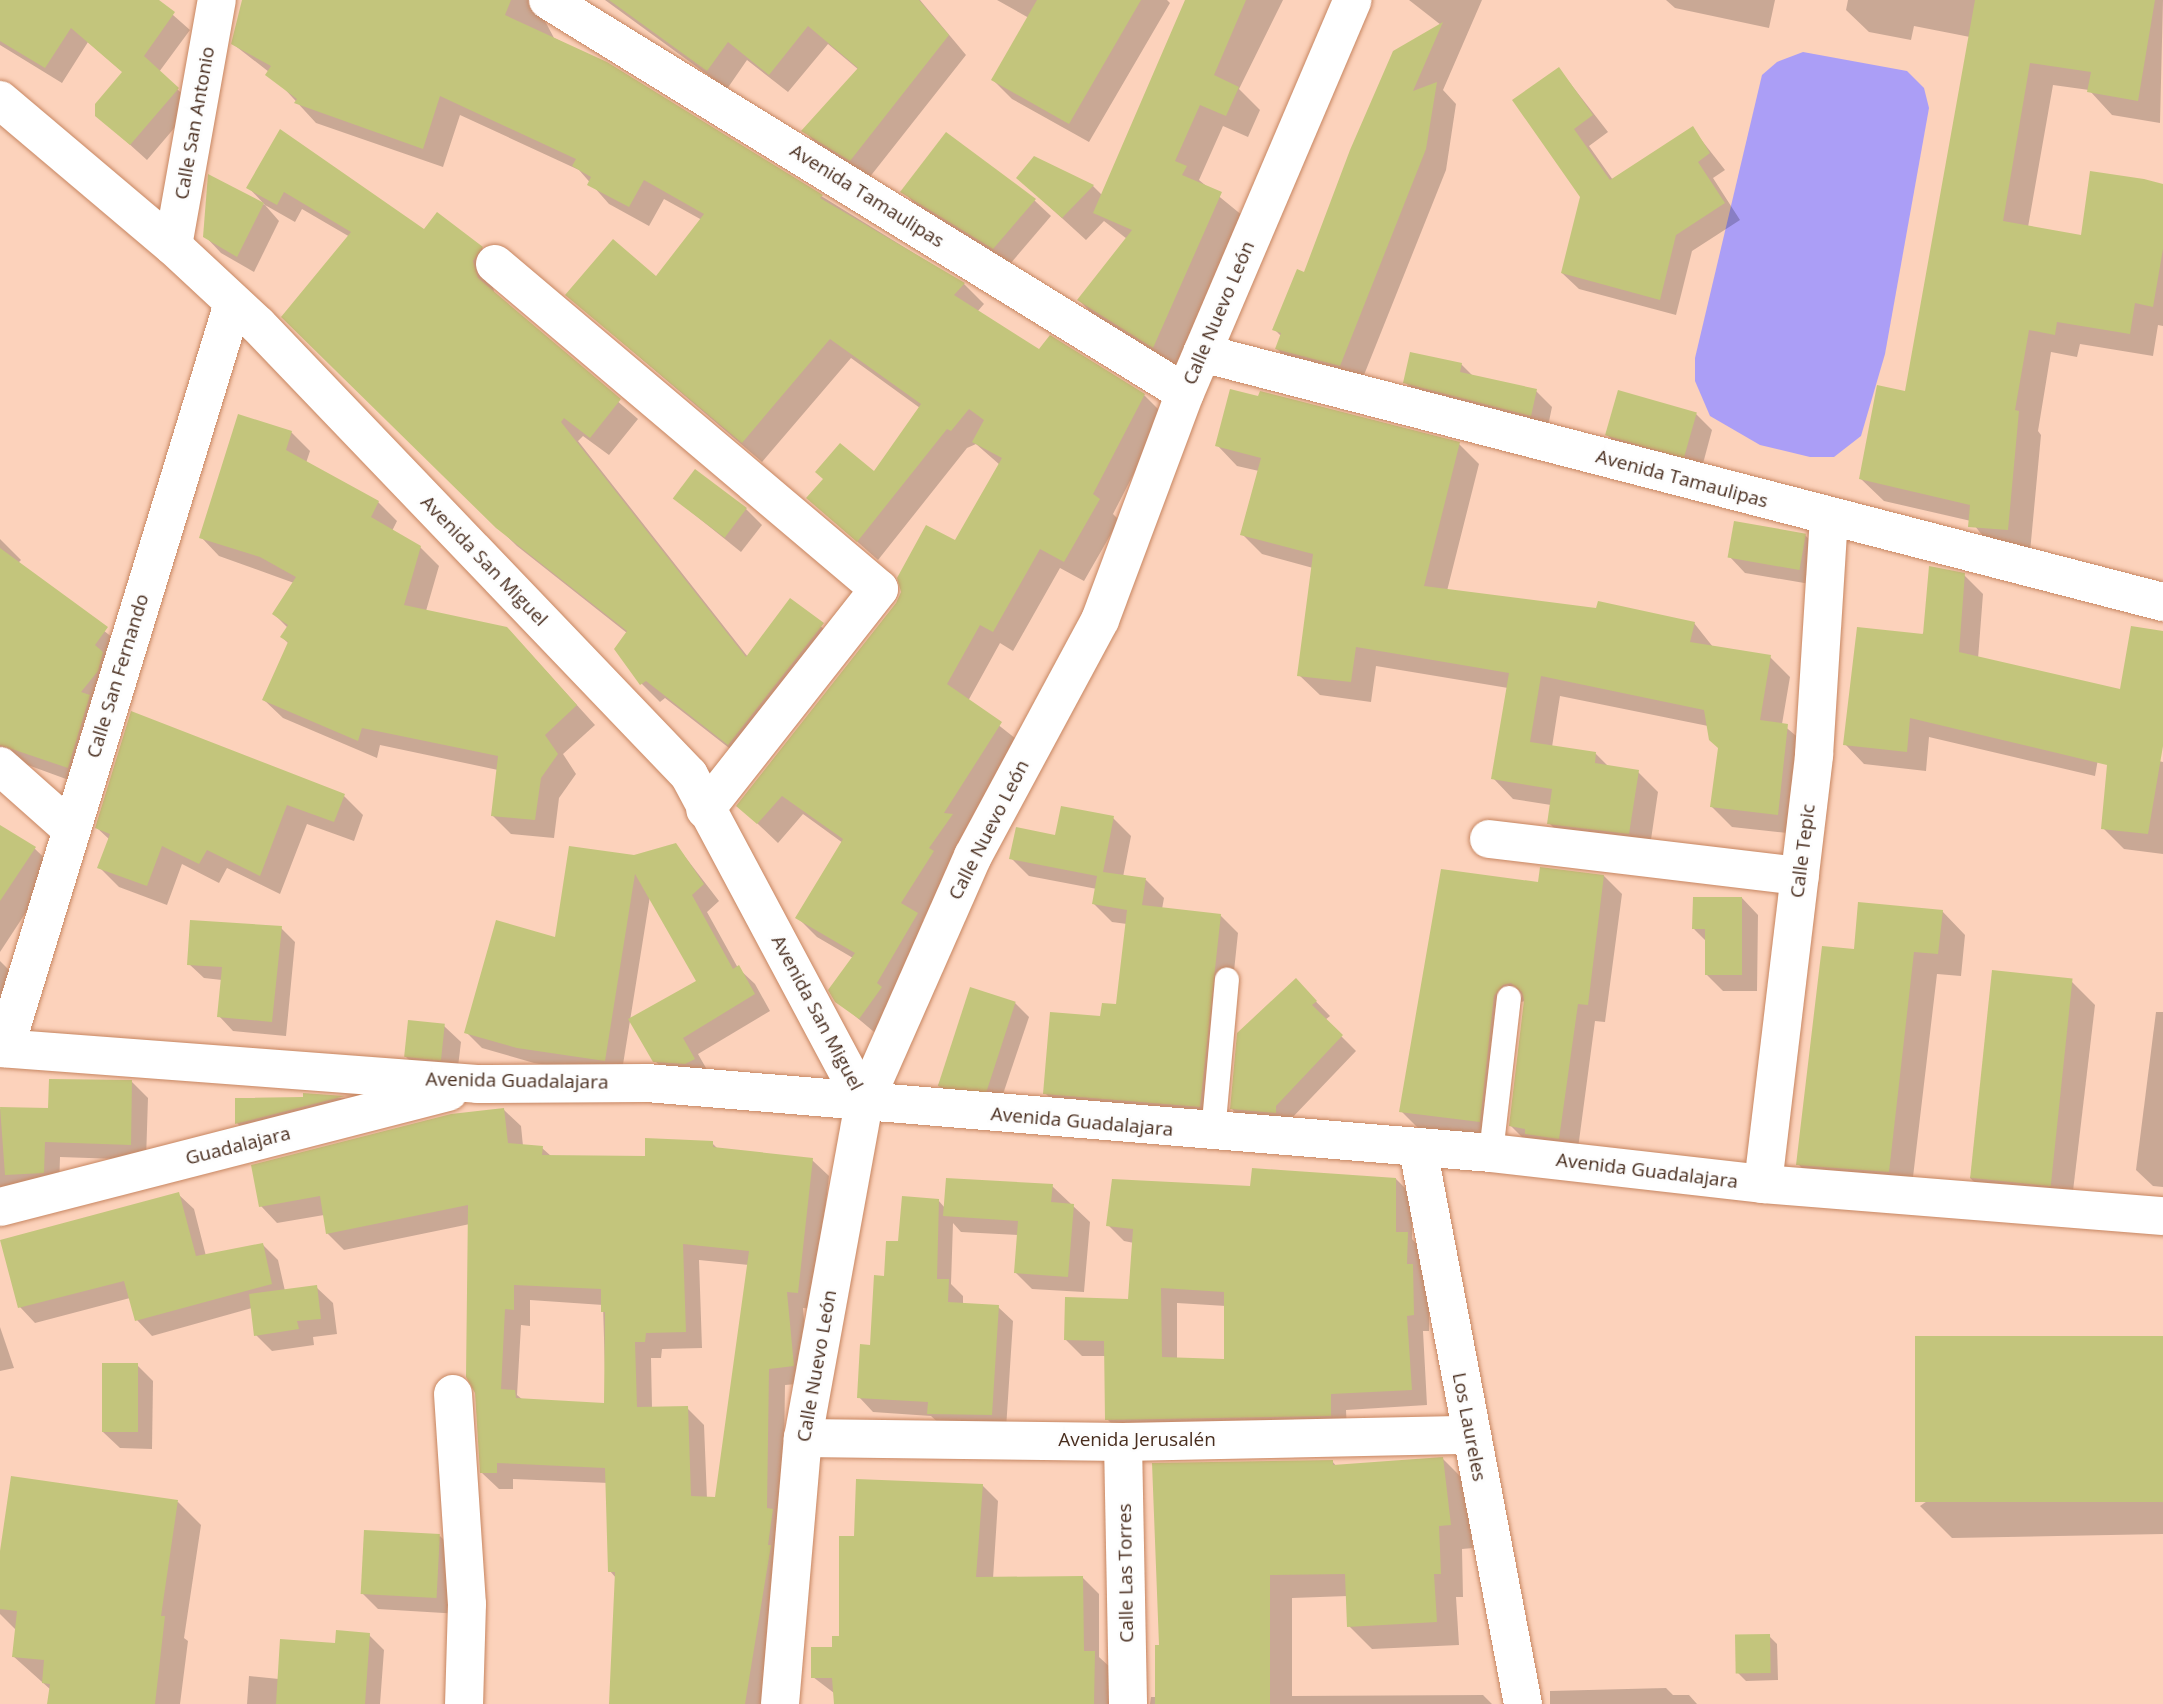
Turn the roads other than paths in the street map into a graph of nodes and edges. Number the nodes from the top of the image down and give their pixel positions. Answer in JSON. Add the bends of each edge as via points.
{"nodes":[{"id":1,"x":217,"y":0,"type":"edge"},
{"id":2,"x":548,"y":0,"type":"edge"},
{"id":3,"x":1350,"y":1,"type":"edge"},
{"id":4,"x":0,"y":100,"type":"edge"},
{"id":5,"x":173,"y":246,"type":"junction"},
{"id":6,"x":495,"y":264,"type":"dead end"},
{"id":7,"x":233,"y":303,"type":"junction"},
{"id":8,"x":1202,"y":353,"type":"junction"},
{"id":9,"x":1185,"y":393,"type":"junction"},
{"id":10,"x":1829,"y":517,"type":"junction"},
{"id":11,"x":2163,"y":601,"type":"edge"},
{"id":12,"x":0,"y":766,"type":"edge"},
{"id":13,"x":705,"y":810,"type":"junction"},
{"id":14,"x":71,"y":829,"type":"junction"},
{"id":15,"x":1489,"y":839,"type":"dead end"},
{"id":16,"x":1800,"y":876,"type":"junction"},
{"id":17,"x":1227,"y":980,"type":"dead end"},
{"id":18,"x":1509,"y":998,"type":"dead end"},
{"id":19,"x":2,"y":1048,"type":"edge"},
{"id":20,"x":477,"y":1084,"type":"junction"},
{"id":21,"x":864,"y":1103,"type":"junction"},
{"id":22,"x":1213,"y":1133,"type":"junction"},
{"id":23,"x":1418,"y":1149,"type":"junction"},
{"id":24,"x":1491,"y":1153,"type":"junction"},
{"id":25,"x":1763,"y":1184,"type":"junction"},
{"id":26,"x":0,"y":1207,"type":"edge"},
{"id":27,"x":2163,"y":1216,"type":"edge"},
{"id":28,"x":453,"y":1394,"type":"dead end"},
{"id":29,"x":1471,"y":1435,"type":"junction"},
{"id":30,"x":803,"y":1438,"type":"junction"},
{"id":31,"x":1123,"y":1441,"type":"junction"},
{"id":32,"x":464,"y":1704,"type":"edge"},
{"id":33,"x":780,"y":1704,"type":"edge"},
{"id":34,"x":1128,"y":1704,"type":"edge"},
{"id":35,"x":1523,"y":1704,"type":"edge"}],
"edges":[{"from":1,"to":5,"type":"street","name":"Calle San Antonio"},
{"from":2,"to":9,"type":"street","name":"Avenida Tamaulipas"},
{"from":3,"to":8,"type":"street","name":"Calle Nuevo León"},
{"from":4,"to":5,"type":"street","name":"Avenida San Miguel"},
{"from":5,"to":7,"type":"street","name":"Avenida San Miguel"},
{"from":6,"to":13,"type":"street","via":[[879,589]]},
{"from":7,"to":13,"type":"street","name":"Avenida San Miguel","via":[[689,775]]},
{"from":7,"to":14,"type":"street","name":"Calle San Fernando"},
{"from":8,"to":9,"type":"street","name":"Calle Nuevo León"},
{"from":8,"to":10,"type":"street","name":"Avenida Tamaulipas"},
{"from":9,"to":21,"type":"street","name":"Calle Nuevo León","via":[[1100,620],[973,856]]},
{"from":10,"to":11,"type":"street","name":"Avenida Tamaulipas"},
{"from":10,"to":16,"type":"street","name":"Calle Tepic","via":[[1814,755]]},
{"from":12,"to":14,"type":"street"},
{"from":13,"to":21,"type":"street","name":"Avenida San Miguel","via":[[736,858]]},
{"from":14,"to":19,"type":"street","name":"Calle San Fernando"},
{"from":15,"to":16,"type":"street"},
{"from":16,"to":25,"type":"street","name":"Calle Tepic"},
{"from":17,"to":22,"type":"lane"},
{"from":18,"to":24,"type":"lane"},
{"from":19,"to":20,"type":"street","name":"Avenida Guadalajara"},
{"from":20,"to":21,"type":"street","name":"Avenida Guadalajara","via":[[647,1083]]},
{"from":20,"to":26,"type":"street","name":"Guadalajara"},
{"from":21,"to":22,"type":"street","name":"Avenida Guadalajara"},
{"from":21,"to":30,"type":"street","name":"Calle Nuevo León"},
{"from":22,"to":23,"type":"street","name":"Avenida Guadalajara"},
{"from":23,"to":24,"type":"street","name":"Avenida Guadalajara"},
{"from":23,"to":29,"type":"street","name":"Los Laureles"},
{"from":24,"to":25,"type":"street","name":"Avenida Guadalajara"},
{"from":25,"to":27,"type":"street","name":"Avenida Guadalajara"},
{"from":28,"to":32,"type":"street","via":[[467,1604]]},
{"from":29,"to":31,"type":"street","name":"Avenida Jerusalén"},
{"from":29,"to":35,"type":"street","name":"Los Laureles"},
{"from":30,"to":31,"type":"street","name":"Avenida Jerusalén"},
{"from":30,"to":33,"type":"street","name":"Calle Nuevo León"},
{"from":31,"to":34,"type":"street","name":"Calle Las Torres"}]}
